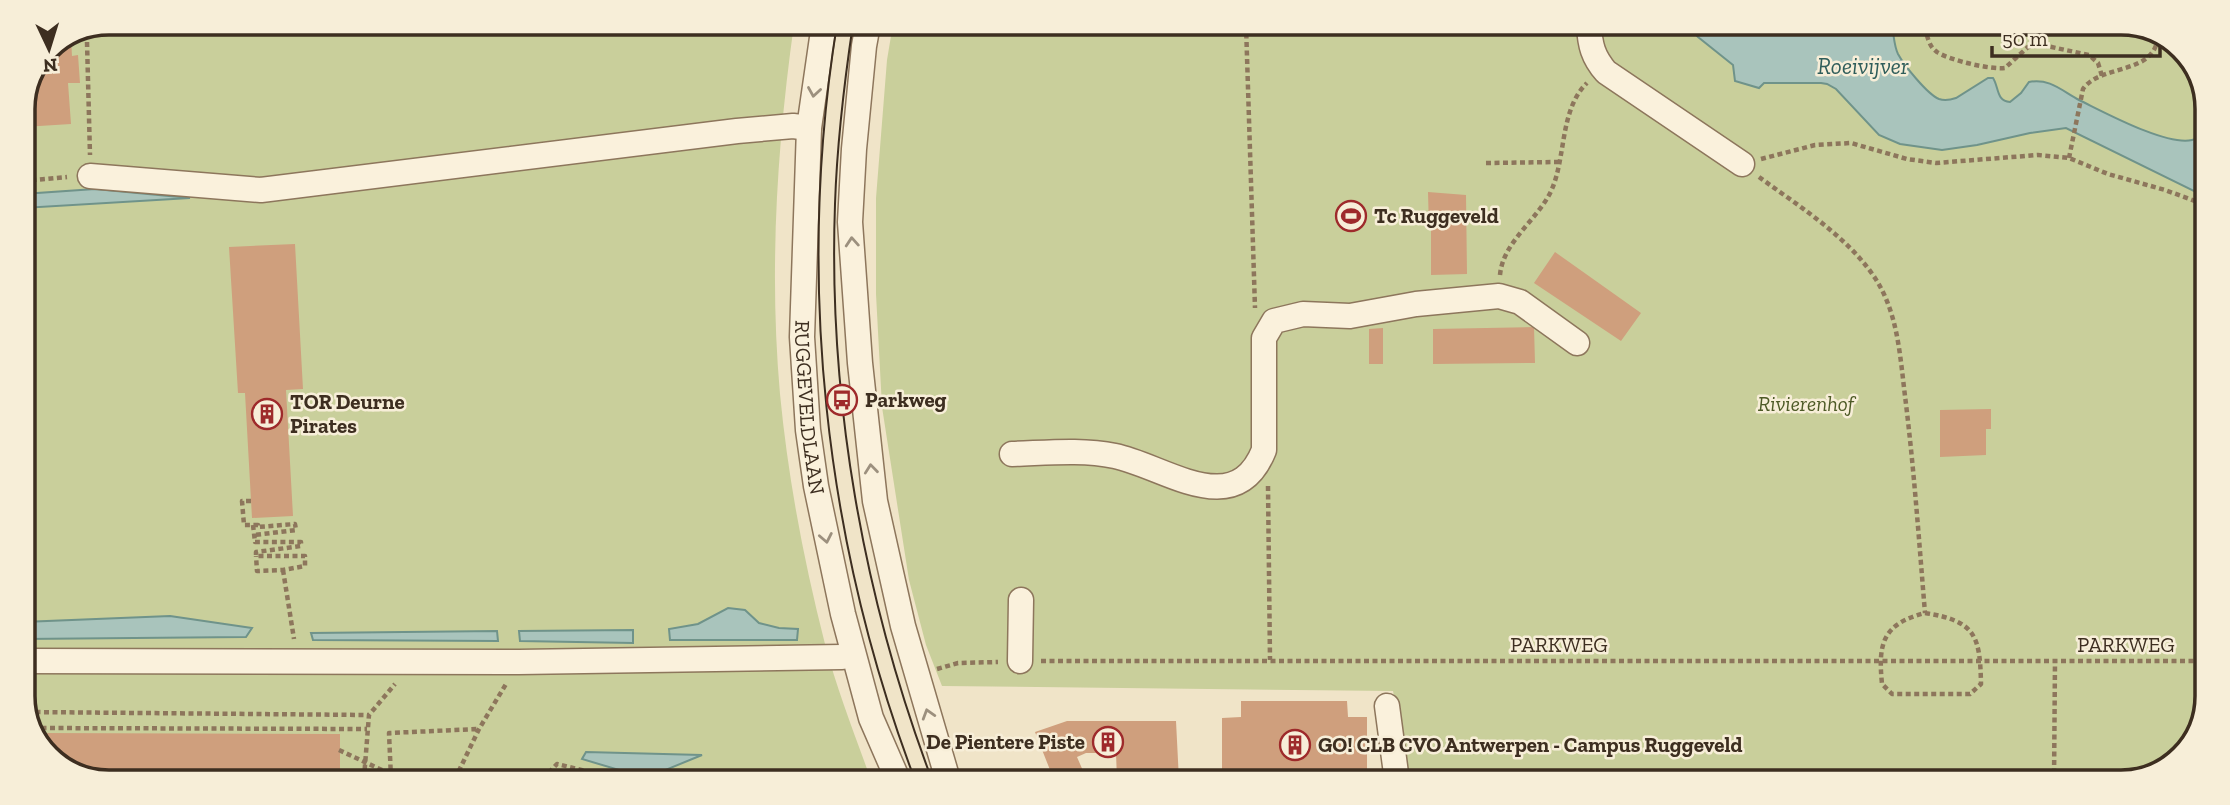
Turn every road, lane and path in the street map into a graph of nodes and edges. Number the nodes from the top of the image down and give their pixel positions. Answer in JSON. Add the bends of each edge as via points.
{"nodes":[{"id":1,"x":822,"y":35,"type":"edge"},
{"id":2,"x":867,"y":35,"type":"edge"},
{"id":3,"x":1246,"y":35,"type":"edge"},
{"id":4,"x":1590,"y":35,"type":"edge"},
{"id":5,"x":1927,"y":35,"type":"edge"},
{"id":6,"x":87,"y":42,"type":"dead end"},
{"id":7,"x":2157,"y":44,"type":"edge"},
{"id":8,"x":1606,"y":72,"type":"junction"},
{"id":9,"x":2102,"y":76,"type":"junction"},
{"id":10,"x":809,"y":128,"type":"junction"},
{"id":11,"x":2069,"y":158,"type":"junction"},
{"id":12,"x":1559,"y":162,"type":"junction"},
{"id":13,"x":1486,"y":163,"type":"dead end"},
{"id":14,"x":1742,"y":164,"type":"junction"},
{"id":15,"x":90,"y":176,"type":"junction"},
{"id":16,"x":35,"y":180,"type":"edge"},
{"id":17,"x":2195,"y":201,"type":"edge"},
{"id":18,"x":1499,"y":296,"type":"junction"},
{"id":19,"x":1264,"y":338,"type":"junction"},
{"id":20,"x":1577,"y":343,"type":"dead end"},
{"id":21,"x":1012,"y":454,"type":"dead end"},
{"id":22,"x":1258,"y":464,"type":"junction"},
{"id":23,"x":251,"y":501,"type":"dead end"},
{"id":24,"x":253,"y":525,"type":"junction"},
{"id":25,"x":254,"y":535,"type":"junction"},
{"id":26,"x":255,"y":542,"type":"junction"},
{"id":27,"x":256,"y":554,"type":"junction"},
{"id":28,"x":283,"y":570,"type":"junction"},
{"id":29,"x":1021,"y":600,"type":"dead end"},
{"id":30,"x":1924,"y":613,"type":"junction"},
{"id":31,"x":842,"y":657,"type":"dead end"},
{"id":32,"x":1270,"y":660,"type":"junction"},
{"id":33,"x":1879,"y":660,"type":"junction"},
{"id":34,"x":35,"y":661,"type":"edge"},
{"id":35,"x":298,"y":661,"type":"junction"},
{"id":36,"x":1020,"y":661,"type":"junction"},
{"id":37,"x":2055,"y":661,"type":"junction"},
{"id":38,"x":2195,"y":661,"type":"edge"},
{"id":39,"x":413,"y":662,"type":"junction"},
{"id":40,"x":519,"y":662,"type":"junction"},
{"id":41,"x":1981,"y":662,"type":"junction"},
{"id":42,"x":916,"y":676,"type":"junction"},
{"id":43,"x":1387,"y":706,"type":"dead end"},
{"id":44,"x":36,"y":712,"type":"edge"},
{"id":45,"x":369,"y":715,"type":"junction"},
{"id":46,"x":43,"y":728,"type":"edge"},
{"id":47,"x":367,"y":729,"type":"junction"},
{"id":48,"x":479,"y":729,"type":"junction"},
{"id":49,"x":340,"y":750,"type":"dead end"},
{"id":50,"x":365,"y":760,"type":"junction"},
{"id":51,"x":364,"y":770,"type":"edge"},
{"id":52,"x":381,"y":770,"type":"edge"},
{"id":53,"x":391,"y":770,"type":"edge"},
{"id":54,"x":459,"y":770,"type":"edge"},
{"id":55,"x":551,"y":770,"type":"edge"},
{"id":56,"x":581,"y":770,"type":"edge"},
{"id":57,"x":894,"y":770,"type":"edge"},
{"id":58,"x":945,"y":770,"type":"edge"},
{"id":59,"x":1396,"y":770,"type":"edge"},
{"id":60,"x":2054,"y":770,"type":"edge"}],
"edges":[{"from":1,"to":10,"type":"street","name":"RUGGEVELDLAAN","one_way":true},
{"from":42,"to":2,"type":"street","one_way":true,"via":[[876,501],[860,363],[850,222]]},
{"from":3,"to":19,"type":"path","via":[[1256,323]]},
{"from":4,"to":8,"type":"street","via":[[1596,60]]},
{"from":5,"to":9,"type":"path","via":[[1937,52],[1985,67],[2005,68],[2028,47],[2042,45],[2090,55]]},
{"from":6,"to":15,"type":"path"},
{"from":7,"to":9,"type":"path","via":[[2132,66]]},
{"from":8,"to":12,"type":"path","via":[[1576,97]]},
{"from":8,"to":14,"type":"street"},
{"from":9,"to":11,"type":"path","via":[[2083,89]]},
{"from":10,"to":15,"type":"street","via":[[737,131],[261,190]]},
{"from":10,"to":57,"type":"street","name":"RUGGEVELDLAAN","one_way":true,"via":[[802,337],[808,430],[843,614],[871,718]]},
{"from":11,"to":14,"type":"path","via":[[2038,155],[1936,163],[1851,144],[1815,145]]},
{"from":11,"to":17,"type":"path"},
{"from":12,"to":13,"type":"path"},
{"from":12,"to":18,"type":"path","via":[[1549,196],[1510,247],[1501,268]]},
{"from":14,"to":30,"type":"path","via":[[1849,247],[1875,279],[1889,306],[1898,337],[1911,444]]},
{"from":15,"to":16,"type":"path"},
{"from":18,"to":19,"type":"street","via":[[1350,316],[1303,314],[1274,321]]},
{"from":18,"to":20,"type":"street","via":[[1520,302]]},
{"from":19,"to":22,"type":"street","via":[[1264,450]]},
{"from":21,"to":22,"type":"street","via":[[1117,456],[1214,487],[1245,480]]},
{"from":22,"to":32,"type":"path","via":[[1268,477]]},
{"from":23,"to":24,"type":"path","via":[[242,501],[244,525]]},
{"from":24,"to":25,"type":"path"},
{"from":24,"to":25,"type":"path","via":[[295,524],[296,530]]},
{"from":25,"to":26,"type":"path"},
{"from":26,"to":27,"type":"path"},
{"from":26,"to":27,"type":"path","via":[[301,542],[301,546]]},
{"from":27,"to":28,"type":"path","via":[[257,571]]},
{"from":27,"to":28,"type":"path","via":[[305,556],[305,566]]},
{"from":28,"to":35,"type":"path"},
{"from":29,"to":36,"type":"street"},
{"from":30,"to":33,"type":"path","via":[[1891,628]]},
{"from":30,"to":41,"type":"path","via":[[1954,620],[1968,629],[1977,640]]},
{"from":31,"to":40,"type":"street"},
{"from":32,"to":33,"type":"path","name":"PARKWEG"},
{"from":32,"to":36,"type":"path","name":"PARKWEG"},
{"from":33,"to":41,"type":"path","name":"PARKWEG"},
{"from":33,"to":41,"type":"path","via":[[1882,684],[1892,694],[1970,694],[1981,684]]},
{"from":34,"to":35,"type":"street"},
{"from":35,"to":39,"type":"street"},
{"from":36,"to":42,"type":"path","name":"PARKWEG","via":[[958,663]]},
{"from":37,"to":38,"type":"path","name":"PARKWEG"},
{"from":37,"to":41,"type":"path","name":"PARKWEG"},
{"from":37,"to":60,"type":"path"},
{"from":39,"to":40,"type":"street"},
{"from":39,"to":45,"type":"path"},
{"from":40,"to":48,"type":"path"},
{"from":58,"to":42,"type":"street","one_way":true},
{"from":43,"to":59,"type":"street"},
{"from":44,"to":45,"type":"path"},
{"from":45,"to":47,"type":"path"},
{"from":46,"to":47,"type":"path"},
{"from":47,"to":50,"type":"path"},
{"from":48,"to":53,"type":"path","via":[[389,733]]},
{"from":48,"to":54,"type":"path"},
{"from":49,"to":50,"type":"path"},
{"from":50,"to":51,"type":"path"},
{"from":50,"to":52,"type":"path"},
{"from":55,"to":56,"type":"path","via":[[557,764]]}]}
